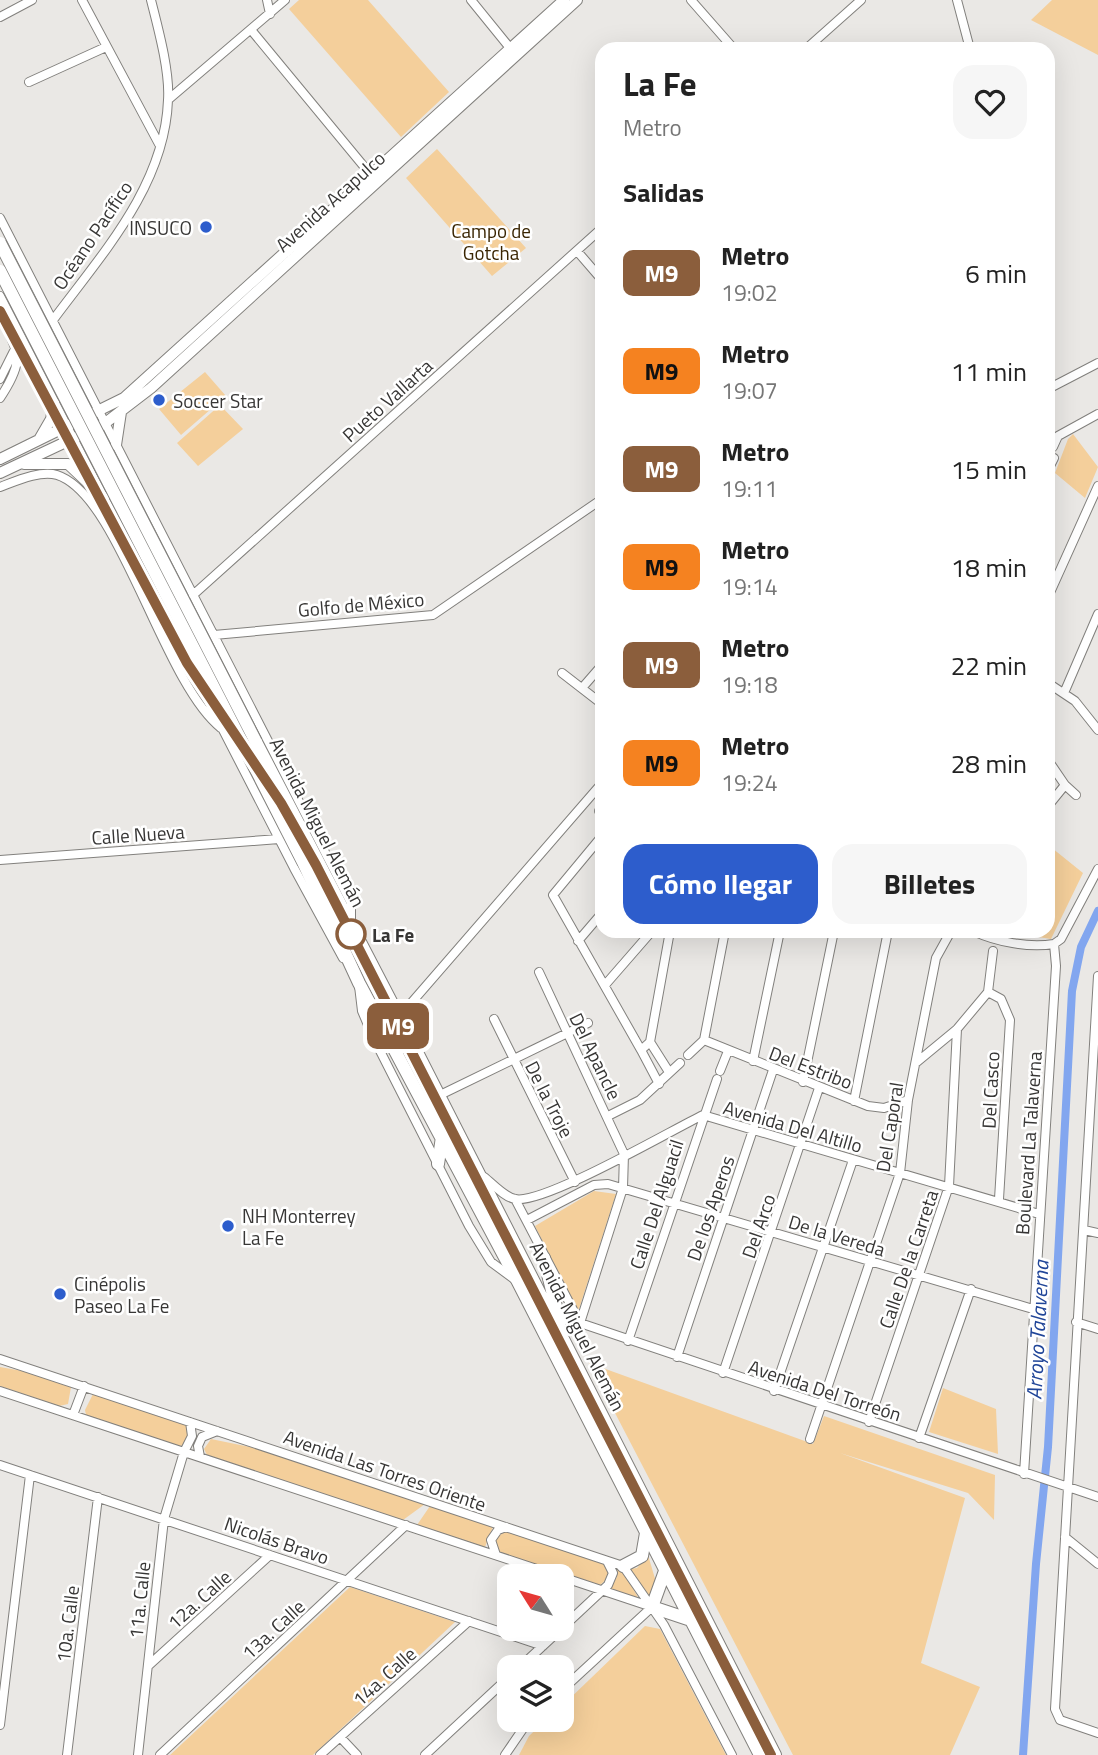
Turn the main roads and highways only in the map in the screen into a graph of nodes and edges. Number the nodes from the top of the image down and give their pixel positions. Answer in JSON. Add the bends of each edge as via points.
{"nodes":[{"id":1,"x":564,"y":0,"type":"edge"},
{"id":2,"x":577,"y":0,"type":"edge"},
{"id":3,"x":0,"y":243,"type":"edge"},
{"id":4,"x":0,"y":271,"type":"edge"},
{"id":5,"x":52,"y":398,"type":"road end"},
{"id":6,"x":121,"y":412,"type":"junction"},
{"id":7,"x":40,"y":439,"type":"junction"},
{"id":8,"x":116,"y":446,"type":"road end"},
{"id":9,"x":0,"y":459,"type":"edge"},
{"id":10,"x":18,"y":464,"type":"junction"},
{"id":11,"x":0,"y":473,"type":"edge"},
{"id":12,"x":104,"y":498,"type":"road end"},
{"id":13,"x":250,"y":745,"type":"junction"},
{"id":14,"x":442,"y":1137,"type":"junction"},
{"id":15,"x":439,"y":1164,"type":"road end"},
{"id":16,"x":544,"y":1258,"type":"road end"},
{"id":17,"x":565,"y":1343,"type":"junction"},
{"id":18,"x":646,"y":1532,"type":"junction"},
{"id":19,"x":622,"y":1566,"type":"road end"},
{"id":20,"x":665,"y":1571,"type":"junction"},
{"id":21,"x":688,"y":1619,"type":"junction"},
{"id":22,"x":760,"y":1755,"type":"edge"},
{"id":23,"x":775,"y":1755,"type":"edge"}],
"edges":[{"from":1,"to":7,"type":"main road","name":"Avenida Acapulco","via":[[158,369],[111,406]]},
{"from":2,"to":6,"type":"main road","name":"Avenida Acapulco"},
{"from":3,"to":13,"type":"highway","name":"Avenida Miguel Alemán","bridge":true},
{"from":4,"to":13,"type":"highway","name":"Avenida Miguel Alemán","bridge":true},
{"from":5,"to":7,"type":"main road","via":[[51,419]]},
{"from":6,"to":8,"type":"main road"},
{"from":6,"to":10,"type":"main road","name":"Avenida Acapulco"},
{"from":7,"to":9,"type":"main road","name":"Avenida Acapulco"},
{"from":10,"to":11,"type":"main road","name":"Avenida Acapulco"},
{"from":10,"to":12,"type":"main road","via":[[68,464]]},
{"from":13,"to":14,"type":"highway","name":"Avenida Miguel Alemán","via":[[359,983]]},
{"from":13,"to":17,"type":"highway","name":"Avenida Miguel Alemán","via":[[400,1017]]},
{"from":14,"to":15,"type":"highway"},
{"from":14,"to":18,"type":"highway","name":"Avenida Miguel Alemán"},
{"from":16,"to":17,"type":"highway"},
{"from":17,"to":23,"type":"highway","name":"Avenida Miguel Alemán"},
{"from":18,"to":19,"type":"highway","via":[[642,1556]]},
{"from":18,"to":20,"type":"highway","name":"Avenida Miguel Alemán"},
{"from":20,"to":21,"type":"highway","name":"Avenida Miguel Alemán"},
{"from":20,"to":21,"type":"highway","via":[[652,1607]]},
{"from":21,"to":22,"type":"highway","name":"Avenida Miguel Alemán"}]}
